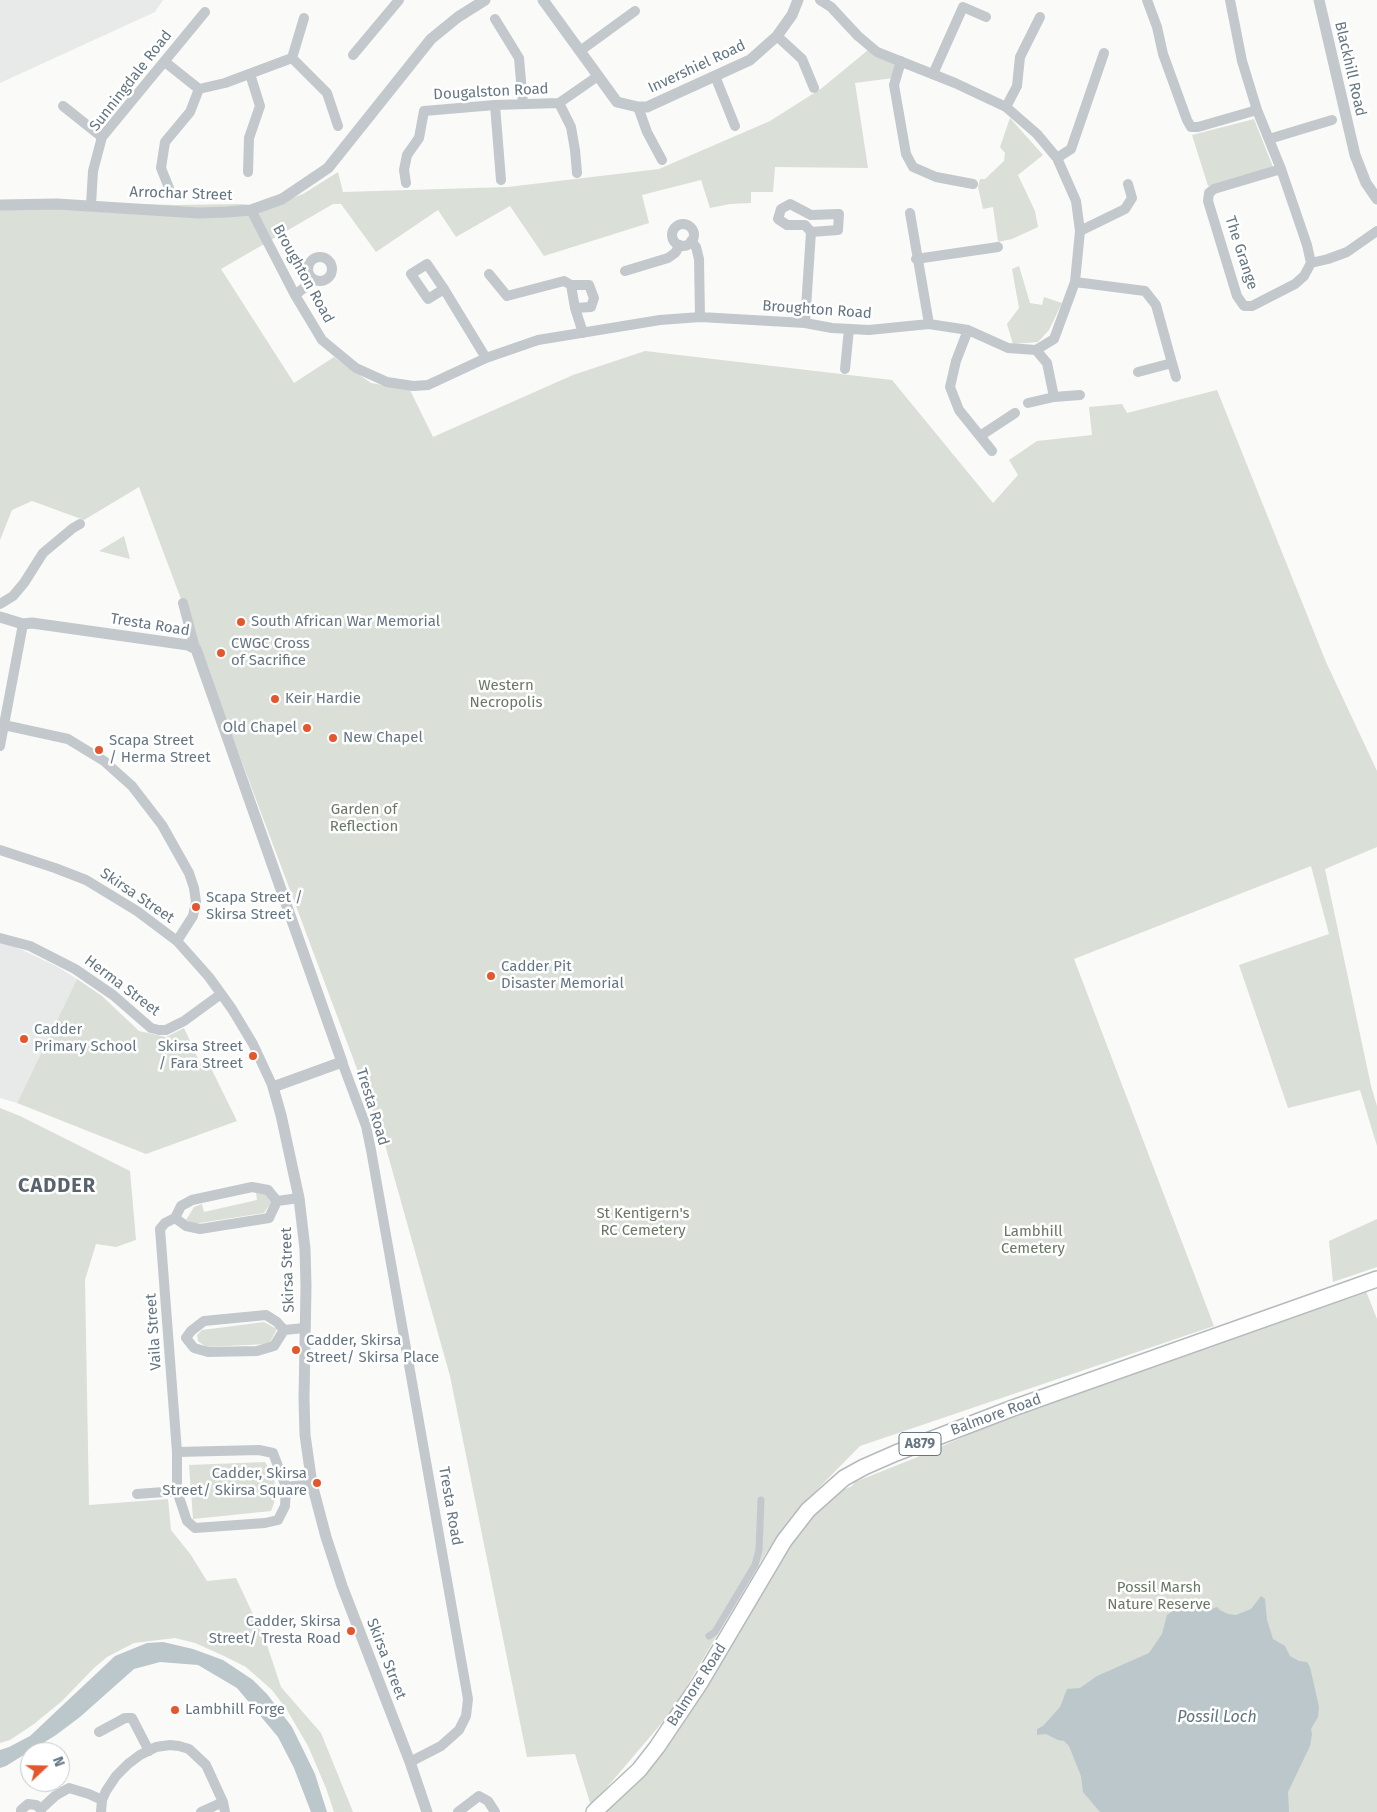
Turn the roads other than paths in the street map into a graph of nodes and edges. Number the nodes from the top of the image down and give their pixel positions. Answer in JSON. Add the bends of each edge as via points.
{"nodes":[{"id":1,"x":399,"y":0,"type":"edge"},
{"id":2,"x":485,"y":0,"type":"edge"},
{"id":3,"x":543,"y":0,"type":"edge"},
{"id":4,"x":798,"y":0,"type":"edge"},
{"id":5,"x":820,"y":0,"type":"edge"},
{"id":6,"x":1147,"y":0,"type":"edge"},
{"id":7,"x":1230,"y":0,"type":"edge"},
{"id":8,"x":1319,"y":0,"type":"edge"},
{"id":9,"x":205,"y":12,"type":"dead end"},
{"id":10,"x":635,"y":12,"type":"dead end"},
{"id":11,"x":986,"y":17,"type":"dead end"},
{"id":12,"x":1040,"y":17,"type":"dead end"},
{"id":13,"x":304,"y":18,"type":"dead end"},
{"id":14,"x":495,"y":19,"type":"dead end"},
{"id":15,"x":778,"y":36,"type":"junction"},
{"id":16,"x":580,"y":51,"type":"junction"},
{"id":17,"x":1104,"y":53,"type":"dead end"},
{"id":18,"x":353,"y":56,"type":"dead end"},
{"id":19,"x":292,"y":58,"type":"junction"},
{"id":20,"x":901,"y":61,"type":"junction"},
{"id":21,"x":165,"y":62,"type":"junction"},
{"id":22,"x":250,"y":74,"type":"junction"},
{"id":23,"x":933,"y":74,"type":"junction"},
{"id":24,"x":598,"y":76,"type":"junction"},
{"id":25,"x":715,"y":76,"type":"junction"},
{"id":26,"x":814,"y":88,"type":"dead end"},
{"id":27,"x":199,"y":89,"type":"junction"},
{"id":28,"x":559,"y":103,"type":"junction"},
{"id":29,"x":523,"y":104,"type":"junction"},
{"id":30,"x":495,"y":105,"type":"junction"},
{"id":31,"x":63,"y":106,"type":"dead end"},
{"id":32,"x":1006,"y":106,"type":"junction"},
{"id":33,"x":638,"y":107,"type":"junction"},
{"id":34,"x":1258,"y":110,"type":"junction"},
{"id":35,"x":1332,"y":120,"type":"dead end"},
{"id":36,"x":338,"y":126,"type":"dead end"},
{"id":37,"x":735,"y":126,"type":"dead end"},
{"id":38,"x":102,"y":137,"type":"junction"},
{"id":39,"x":1269,"y":139,"type":"junction"},
{"id":40,"x":1057,"y":158,"type":"junction"},
{"id":41,"x":662,"y":160,"type":"dead end"},
{"id":42,"x":1281,"y":169,"type":"junction"},
{"id":43,"x":248,"y":172,"type":"dead end"},
{"id":44,"x":577,"y":173,"type":"dead end"},
{"id":45,"x":501,"y":180,"type":"dead end"},
{"id":46,"x":406,"y":183,"type":"dead end"},
{"id":47,"x":973,"y":184,"type":"dead end"},
{"id":48,"x":1128,"y":184,"type":"dead end"},
{"id":49,"x":169,"y":188,"type":"dead end"},
{"id":50,"x":1377,"y":199,"type":"edge"},
{"id":51,"x":91,"y":205,"type":"junction"},
{"id":52,"x":0,"y":206,"type":"edge"},
{"id":53,"x":252,"y":210,"type":"junction"},
{"id":54,"x":910,"y":213,"type":"dead end"},
{"id":55,"x":1080,"y":231,"type":"junction"},
{"id":56,"x":1377,"y":231,"type":"edge"},
{"id":57,"x":811,"y":232,"type":"junction"},
{"id":58,"x":691,"y":241,"type":"junction"},
{"id":59,"x":680,"y":245,"type":"junction"},
{"id":60,"x":998,"y":247,"type":"dead end"},
{"id":61,"x":916,"y":259,"type":"junction"},
{"id":62,"x":1311,"y":263,"type":"junction"},
{"id":63,"x":625,"y":271,"type":"dead end"},
{"id":64,"x":489,"y":274,"type":"dead end"},
{"id":65,"x":314,"y":280,"type":"dead end"},
{"id":66,"x":1075,"y":282,"type":"junction"},
{"id":67,"x":571,"y":285,"type":"junction"},
{"id":68,"x":444,"y":289,"type":"dead end"},
{"id":69,"x":295,"y":295,"type":"junction"},
{"id":70,"x":575,"y":308,"type":"junction"},
{"id":71,"x":700,"y":317,"type":"junction"},
{"id":72,"x":805,"y":323,"type":"junction"},
{"id":73,"x":929,"y":324,"type":"junction"},
{"id":74,"x":849,"y":329,"type":"junction"},
{"id":75,"x":968,"y":330,"type":"junction"},
{"id":76,"x":583,"y":333,"type":"junction"},
{"id":77,"x":1036,"y":350,"type":"junction"},
{"id":78,"x":486,"y":358,"type":"junction"},
{"id":79,"x":1172,"y":363,"type":"junction"},
{"id":80,"x":845,"y":369,"type":"dead end"},
{"id":81,"x":1138,"y":372,"type":"dead end"},
{"id":82,"x":1176,"y":377,"type":"dead end"},
{"id":83,"x":1080,"y":395,"type":"dead end"},
{"id":84,"x":1054,"y":397,"type":"junction"},
{"id":85,"x":1028,"y":403,"type":"dead end"},
{"id":86,"x":1015,"y":413,"type":"dead end"},
{"id":87,"x":980,"y":436,"type":"junction"},
{"id":88,"x":992,"y":450,"type":"dead end"},
{"id":89,"x":80,"y":524,"type":"dead end"},
{"id":90,"x":183,"y":603,"type":"dead end"},
{"id":91,"x":0,"y":604,"type":"edge"},
{"id":92,"x":0,"y":617,"type":"edge"},
{"id":93,"x":23,"y":624,"type":"junction"},
{"id":94,"x":195,"y":648,"type":"junction"},
{"id":95,"x":4,"y":725,"type":"junction"},
{"id":96,"x":0,"y":746,"type":"edge"},
{"id":97,"x":0,"y":850,"type":"edge"},
{"id":98,"x":0,"y":938,"type":"edge"},
{"id":99,"x":177,"y":941,"type":"junction"},
{"id":100,"x":221,"y":994,"type":"junction"},
{"id":101,"x":342,"y":1062,"type":"junction"},
{"id":102,"x":273,"y":1087,"type":"junction"},
{"id":103,"x":299,"y":1198,"type":"junction"},
{"id":104,"x":277,"y":1201,"type":"junction"},
{"id":105,"x":174,"y":1218,"type":"junction"},
{"id":106,"x":1377,"y":1278,"type":"edge"},
{"id":107,"x":305,"y":1328,"type":"junction"},
{"id":108,"x":284,"y":1330,"type":"junction"},
{"id":109,"x":186,"y":1338,"type":"junction"},
{"id":110,"x":169,"y":1340,"type":"junction"},
{"id":111,"x":177,"y":1452,"type":"junction"},
{"id":112,"x":312,"y":1484,"type":"junction"},
{"id":113,"x":286,"y":1487,"type":"junction"},
{"id":114,"x":177,"y":1491,"type":"junction"},
{"id":115,"x":137,"y":1494,"type":"dead end"},
{"id":116,"x":761,"y":1500,"type":"dead end"},
{"id":117,"x":708,"y":1636,"type":"dead end"},
{"id":118,"x":99,"y":1732,"type":"dead end"},
{"id":119,"x":150,"y":1751,"type":"junction"},
{"id":120,"x":410,"y":1762,"type":"junction"},
{"id":121,"x":102,"y":1800,"type":"junction"},
{"id":122,"x":224,"y":1807,"type":"edge"},
{"id":123,"x":41,"y":1810,"type":"edge"},
{"id":124,"x":21,"y":1812,"type":"edge"},
{"id":125,"x":101,"y":1812,"type":"edge"},
{"id":126,"x":201,"y":1812,"type":"edge"},
{"id":127,"x":427,"y":1812,"type":"edge"},
{"id":128,"x":458,"y":1812,"type":"edge"},
{"id":129,"x":495,"y":1812,"type":"edge"},
{"id":130,"x":594,"y":1812,"type":"edge"}],
"edges":[{"from":1,"to":18,"type":"street"},
{"from":2,"to":53,"type":"street","name":"Arrochar Street","via":[[431,39],[328,168],[282,199]]},
{"from":3,"to":16,"type":"street","name":"Invershiel Road"},
{"from":4,"to":15,"type":"street","name":"Invershiel Road"},
{"from":5,"to":20,"type":"street","via":[[877,52]]},
{"from":6,"to":34,"type":"street","via":[[1163,54],[1191,127]]},
{"from":7,"to":34,"type":"street","via":[[1242,61]]},
{"from":8,"to":50,"type":"street","name":"Blackhill Road","via":[[1355,154]]},
{"from":9,"to":21,"type":"street","name":"Sunningdale Road"},
{"from":10,"to":16,"type":"street"},
{"from":11,"to":23,"type":"street","via":[[963,7]]},
{"from":12,"to":32,"type":"street","via":[[1020,57],[1017,86]]},
{"from":13,"to":19,"type":"street"},
{"from":14,"to":29,"type":"street","via":[[519,58]]},
{"from":15,"to":25,"type":"street","name":"Invershiel Road","via":[[750,60]]},
{"from":15,"to":26,"type":"street","via":[[802,59]]},
{"from":16,"to":24,"type":"street","name":"Invershiel Road"},
{"from":17,"to":40,"type":"street","via":[[1071,149]]},
{"from":19,"to":22,"type":"street"},
{"from":19,"to":36,"type":"street","via":[[327,93]]},
{"from":20,"to":23,"type":"street"},
{"from":20,"to":47,"type":"street","via":[[894,85],[906,154],[913,168],[936,177]]},
{"from":21,"to":27,"type":"street"},
{"from":21,"to":38,"type":"street","name":"Sunningdale Road"},
{"from":22,"to":27,"type":"street"},
{"from":22,"to":43,"type":"street","via":[[260,106],[249,138]]},
{"from":23,"to":32,"type":"street"},
{"from":24,"to":28,"type":"street","name":"Dougalston Road"},
{"from":24,"to":33,"type":"street","name":"Invershiel Road","via":[[617,102]]},
{"from":25,"to":33,"type":"street","name":"Invershiel Road","via":[[647,107]]},
{"from":25,"to":37,"type":"street"},
{"from":27,"to":49,"type":"street","via":[[190,112],[165,142],[161,168]]},
{"from":28,"to":29,"type":"street","name":"Dougalston Road"},
{"from":28,"to":44,"type":"street","via":[[571,127]]},
{"from":29,"to":30,"type":"street","name":"Dougalston Road"},
{"from":30,"to":45,"type":"street"},
{"from":30,"to":46,"type":"street","name":"Dougalston Road","via":[[424,110],[419,138],[408,155],[404,170]]},
{"from":31,"to":38,"type":"street"},
{"from":32,"to":40,"type":"street","via":[[1038,134]]},
{"from":33,"to":41,"type":"street"},
{"from":34,"to":39,"type":"street"},
{"from":35,"to":39,"type":"street"},
{"from":38,"to":51,"type":"street","name":"Sunningdale Road","via":[[94,170]]},
{"from":39,"to":42,"type":"street"},
{"from":40,"to":55,"type":"street","via":[[1076,201]]},
{"from":42,"to":62,"type":"street"},
{"from":42,"to":62,"type":"street","name":"The Grange","via":[[1209,193],[1208,201],[1237,296],[1244,306],[1252,306],[1296,284]]},
{"from":48,"to":55,"type":"street","via":[[1132,198],[1125,209]]},
{"from":51,"to":52,"type":"street","name":"Arrochar Street"},
{"from":51,"to":53,"type":"street","name":"Arrochar Street","via":[[199,213]]},
{"from":53,"to":69,"type":"street","name":"Broughton Road"},
{"from":54,"to":61,"type":"street"},
{"from":55,"to":66,"type":"street"},
{"from":56,"to":62,"type":"street","via":[[1347,252]]},
{"from":57,"to":57,"type":"street","via":[[805,225],[786,226],[778,219],[781,209],[790,204],[811,215],[839,214],[838,230]]},
{"from":57,"to":72,"type":"street"},
{"from":58,"to":59,"type":"street"},
{"from":58,"to":59,"type":"street","via":[[691,229],[680,224],[672,234]]},
{"from":58,"to":71,"type":"street","via":[[699,259]]},
{"from":59,"to":63,"type":"street","via":[[668,258]]},
{"from":60,"to":61,"type":"street"},
{"from":61,"to":73,"type":"street"},
{"from":64,"to":67,"type":"street","via":[[507,296],[564,281]]},
{"from":65,"to":69,"type":"street"},
{"from":66,"to":77,"type":"street","via":[[1054,338]]},
{"from":66,"to":79,"type":"street","via":[[1145,292],[1156,305]]},
{"from":67,"to":70,"type":"street"},
{"from":67,"to":70,"type":"street","via":[[589,285],[594,298],[591,307]]},
{"from":68,"to":78,"type":"street"},
{"from":69,"to":78,"type":"street","name":"Broughton Road","via":[[322,340],[356,368],[387,382],[428,385]]},
{"from":70,"to":76,"type":"street"},
{"from":71,"to":72,"type":"street","name":"Broughton Road"},
{"from":71,"to":76,"type":"street","name":"Broughton Road"},
{"from":72,"to":74,"type":"street","name":"Broughton Road"},
{"from":73,"to":74,"type":"street","name":"Broughton Road"},
{"from":73,"to":75,"type":"street","name":"Broughton Road"},
{"from":74,"to":80,"type":"street"},
{"from":75,"to":77,"type":"street","name":"Broughton Road","via":[[1008,348]]},
{"from":75,"to":87,"type":"street","via":[[950,388],[959,410]]},
{"from":76,"to":78,"type":"street","name":"Broughton Road","via":[[538,340]]},
{"from":77,"to":84,"type":"street","via":[[1047,363]]},
{"from":79,"to":81,"type":"street"},
{"from":79,"to":82,"type":"street"},
{"from":83,"to":84,"type":"street"},
{"from":84,"to":85,"type":"street"},
{"from":86,"to":87,"type":"street"},
{"from":87,"to":88,"type":"street"},
{"from":89,"to":91,"type":"street","via":[[43,553],[24,583],[13,596]]},
{"from":90,"to":94,"type":"street"},
{"from":92,"to":93,"type":"street","name":"Tresta Road"},
{"from":93,"to":94,"type":"street","name":"Tresta Road"},
{"from":93,"to":95,"type":"street"},
{"from":94,"to":101,"type":"street","name":"Tresta Road"},
{"from":95,"to":96,"type":"street"},
{"from":95,"to":99,"type":"street","via":[[68,739],[104,761],[132,786],[162,825],[190,873],[196,902],[192,916]]},
{"from":97,"to":99,"type":"street","name":"Skirsa Street","via":[[86,880],[137,911]]},
{"from":98,"to":100,"type":"street","name":"Herma Street","via":[[30,946],[74,969],[113,995],[150,1028],[166,1030]]},
{"from":99,"to":100,"type":"street","name":"Skirsa Street"},
{"from":100,"to":102,"type":"street","name":"Skirsa Street","via":[[253,1044]]},
{"from":101,"to":102,"type":"street"},
{"from":101,"to":120,"type":"street","name":"Tresta Road","via":[[366,1126],[371,1150],[468,1699],[466,1716],[459,1730],[441,1746]]},
{"from":102,"to":103,"type":"street","name":"Skirsa Street"},
{"from":103,"to":104,"type":"street"},
{"from":103,"to":107,"type":"street","name":"Skirsa Street","via":[[305,1249]]},
{"from":104,"to":105,"type":"street","via":[[269,1218],[200,1229],[186,1226]]},
{"from":104,"to":105,"type":"street","name":"Vaila Street","via":[[268,1190],[252,1187],[192,1200],[181,1206]]},
{"from":105,"to":110,"type":"street","name":"Vaila Street","via":[[160,1229]]},
{"from":106,"to":130,"type":"main road","name":"Balmore Road","number":"A879","via":[[1013,1408],[896,1453],[844,1478],[808,1510],[784,1541],[700,1683],[656,1747],[638,1770]]},
{"from":107,"to":108,"type":"street"},
{"from":107,"to":112,"type":"street","name":"Skirsa Street","via":[[305,1436]]},
{"from":108,"to":109,"type":"street","via":[[266,1315],[204,1321]]},
{"from":108,"to":109,"type":"street","via":[[274,1346],[257,1351],[208,1352],[194,1348]]},
{"from":109,"to":110,"type":"street"},
{"from":110,"to":111,"type":"street","name":"Vaila Street"},
{"from":111,"to":113,"type":"street","via":[[259,1450],[274,1453]]},
{"from":111,"to":114,"type":"street","name":"Vaila Street"},
{"from":112,"to":113,"type":"street"},
{"from":112,"to":120,"type":"street","name":"Skirsa Street","via":[[342,1586]]},
{"from":113,"to":114,"type":"street","name":"Vaila Street","via":[[285,1506],[278,1520],[196,1528],[187,1520]]},
{"from":114,"to":115,"type":"street"},
{"from":116,"to":117,"type":"street","via":[[759,1550],[755,1565],[714,1632]]},
{"from":118,"to":119,"type":"street","via":[[124,1718],[132,1718]]},
{"from":119,"to":121,"type":"street","via":[[140,1755],[116,1776]]},
{"from":119,"to":122,"type":"street","via":[[170,1745],[189,1749],[206,1765]]},
{"from":120,"to":127,"type":"street","name":"Skirsa Street"},
{"from":121,"to":123,"type":"street","via":[[69,1788]]},
{"from":121,"to":125,"type":"street"},
{"from":122,"to":126,"type":"street"},
{"from":123,"to":124,"type":"street","via":[[28,1804]]},
{"from":128,"to":129,"type":"street","via":[[479,1796],[488,1801]]}]}
